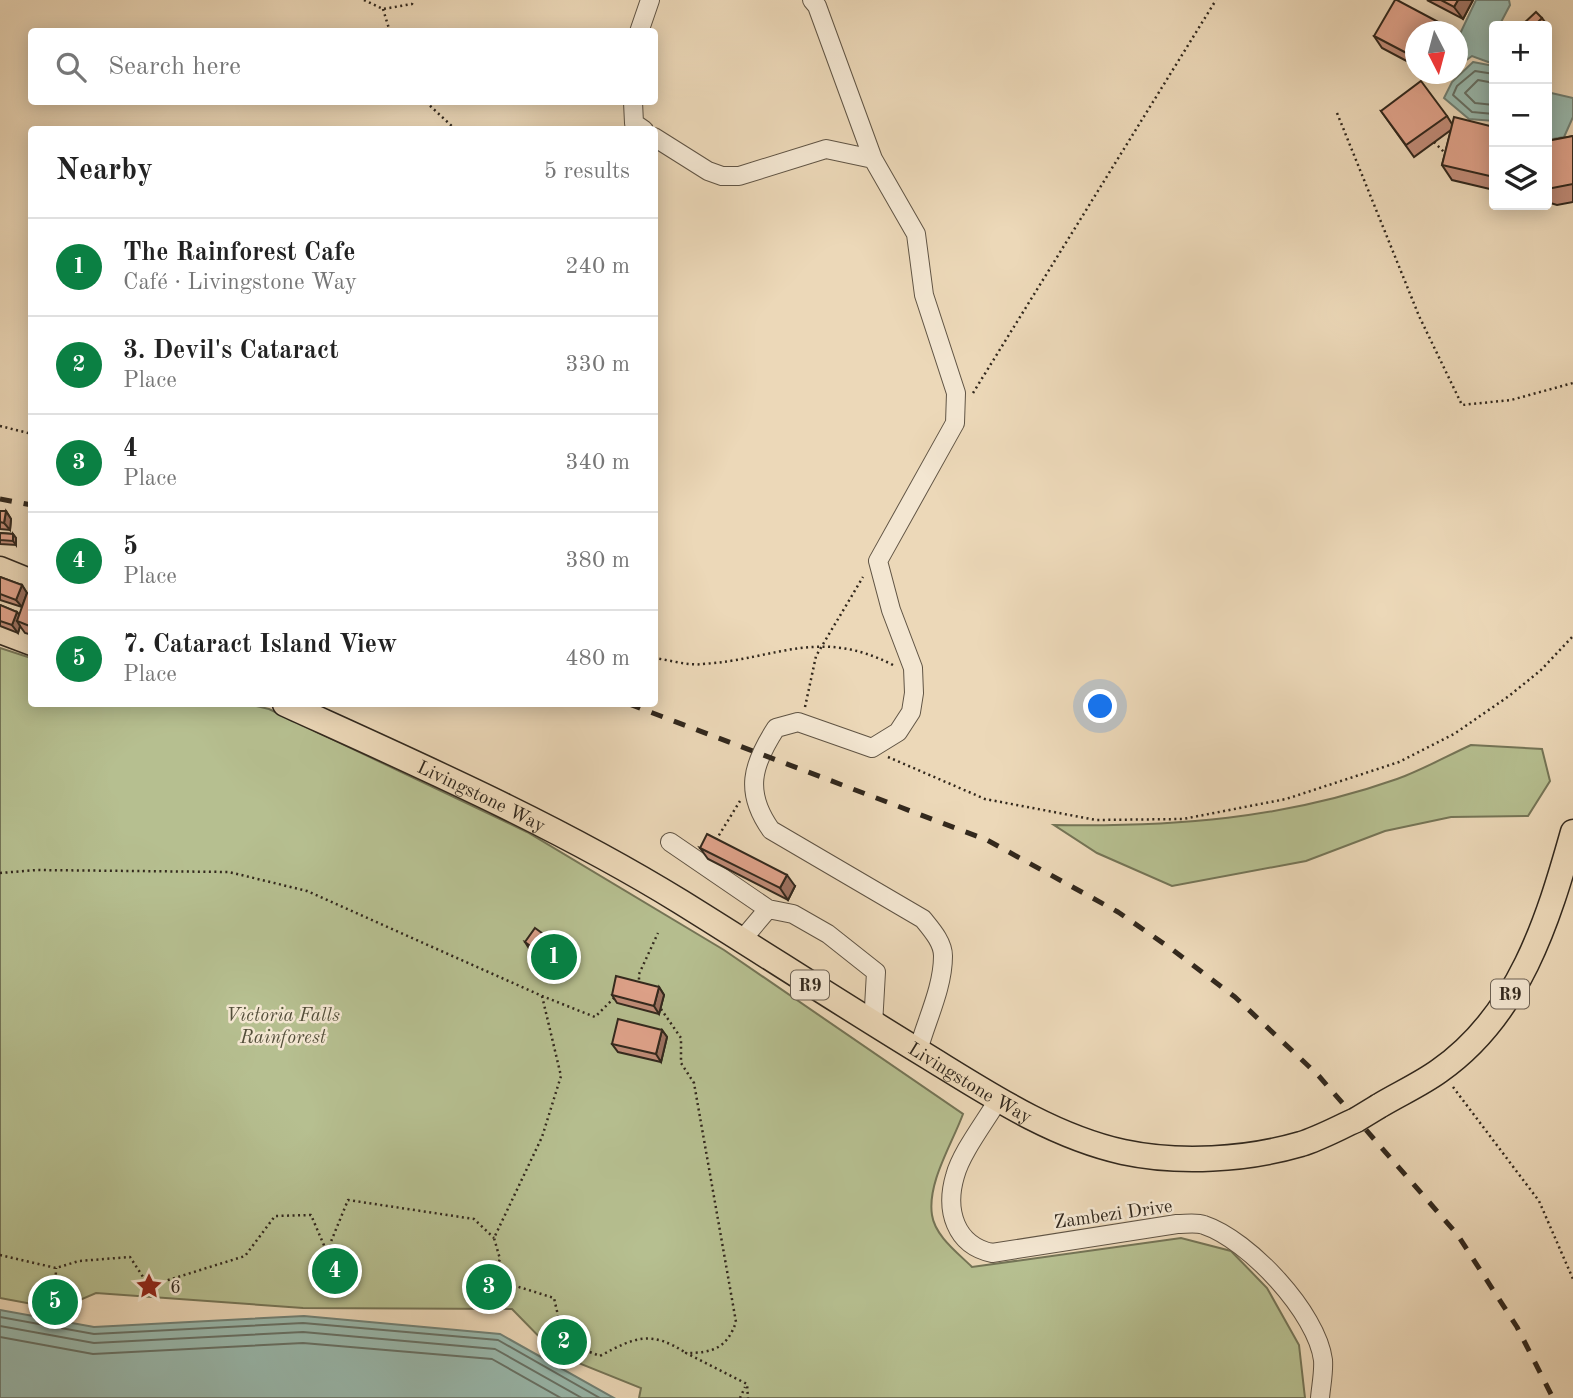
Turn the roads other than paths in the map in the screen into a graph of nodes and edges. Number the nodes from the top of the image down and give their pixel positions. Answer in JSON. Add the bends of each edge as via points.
{"nodes":[{"id":1,"x":650,"y":0,"type":"edge"},
{"id":2,"x":812,"y":0,"type":"edge"},
{"id":3,"x":640,"y":28,"type":"edge"},
{"id":4,"x":632,"y":105,"type":"edge"},
{"id":5,"x":638,"y":126,"type":"edge"},
{"id":6,"x":658,"y":140,"type":"edge"},
{"id":7,"x":873,"y":159,"type":"junction"},
{"id":8,"x":0,"y":569,"type":"edge"},
{"id":9,"x":28,"y":580,"type":"edge"},
{"id":10,"x":0,"y":631,"type":"edge"},
{"id":11,"x":28,"y":642,"type":"edge"},
{"id":12,"x":291,"y":707,"type":"edge"},
{"id":13,"x":1573,"y":832,"type":"edge"},
{"id":14,"x":670,"y":842,"type":"dead end"},
{"id":15,"x":768,"y":909,"type":"junction"},
{"id":16,"x":741,"y":941,"type":"junction"},
{"id":17,"x":873,"y":1026,"type":"junction"},
{"id":18,"x":918,"y":1051,"type":"junction"},
{"id":19,"x":998,"y":1100,"type":"junction"},
{"id":20,"x":1320,"y":1398,"type":"edge"}],
"edges":[{"from":1,"to":3,"type":"street"},
{"from":2,"to":7,"type":"street"},
{"from":4,"to":5,"type":"street"},
{"from":6,"to":7,"type":"street","via":[[723,176],[739,176],[826,149]]},
{"from":7,"to":18,"type":"street","via":[[916,234],[924,295],[956,393],[955,423],[878,561],[913,668],[911,712],[898,732],[872,748],[797,722],[776,728],[760,753],[754,795],[771,830],[923,919],[936,935],[943,955]]},
{"from":8,"to":9,"type":"highway"},
{"from":10,"to":11,"type":"highway"},
{"from":12,"to":16,"type":"highway","name":"Livingstone Way","number":"R9","via":[[556,831]]},
{"from":13,"to":19,"type":"highway","name":"Livingstone Way","number":"R9","bridge":true,"via":[[1551,911],[1524,974],[1480,1035],[1440,1070],[1356,1120],[1303,1144],[1193,1158],[1124,1152],[1073,1136]]},
{"from":14,"to":15,"type":"street"},
{"from":15,"to":16,"type":"street"},
{"from":15,"to":17,"type":"street","via":[[793,914],[828,934],[876,972]]},
{"from":16,"to":17,"type":"highway","name":"Livingstone Way","number":"R9"},
{"from":17,"to":18,"type":"highway","name":"Livingstone Way","number":"R9"},
{"from":18,"to":19,"type":"highway","name":"Livingstone Way","number":"R9"},
{"from":19,"to":20,"type":"street","name":"Zambezi Drive","via":[[955,1174],[951,1196],[956,1228],[970,1246],[992,1253],[1202,1224],[1254,1258],[1289,1292],[1310,1322],[1323,1360]]}]}
